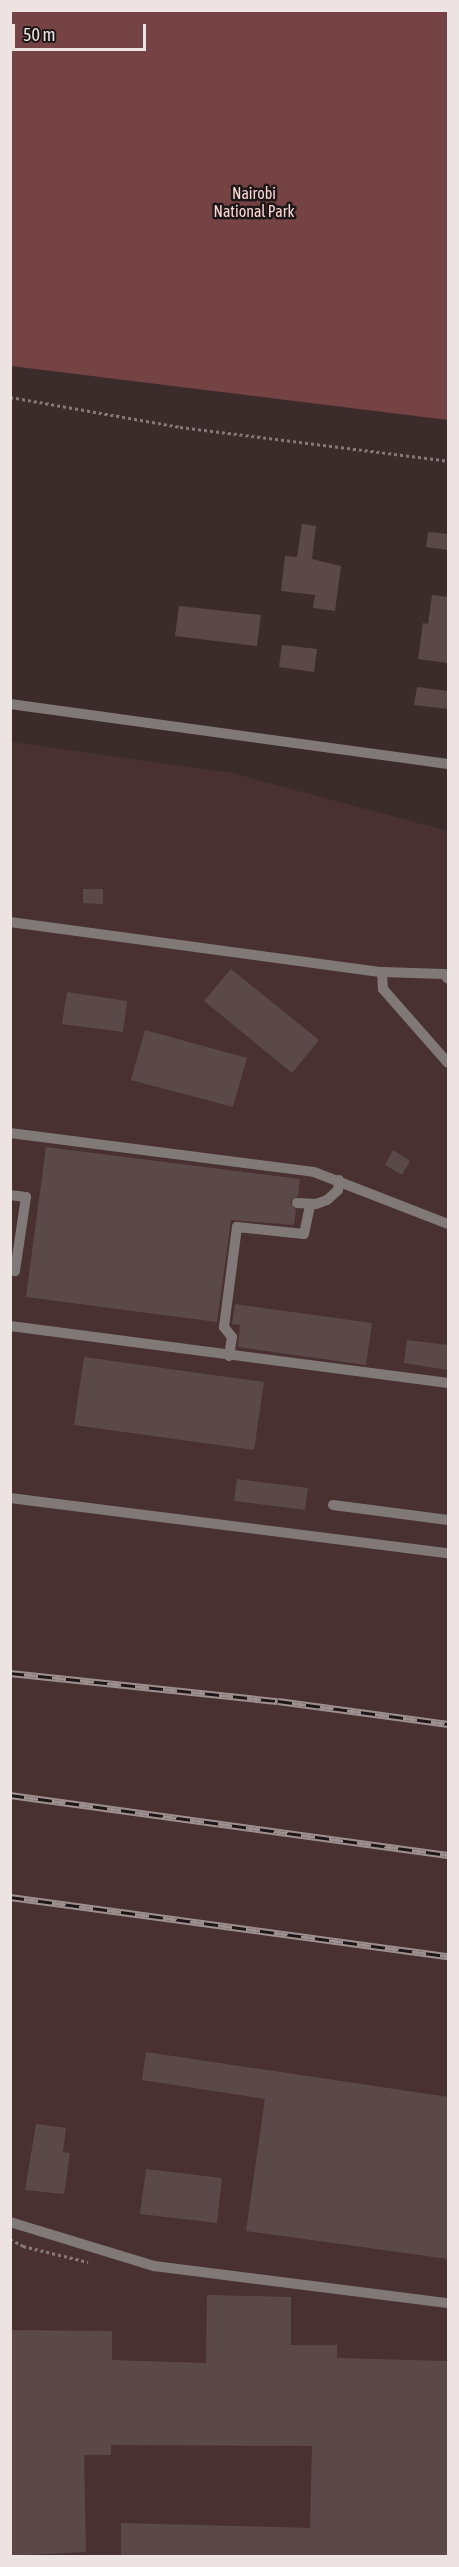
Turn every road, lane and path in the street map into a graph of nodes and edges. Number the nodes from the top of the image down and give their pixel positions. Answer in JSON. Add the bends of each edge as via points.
{"nodes":[{"id":1,"x":10,"y":397,"type":"edge"},
{"id":2,"x":448,"y":461,"type":"edge"},
{"id":3,"x":10,"y":704,"type":"edge"},
{"id":4,"x":448,"y":764,"type":"edge"},
{"id":5,"x":10,"y":922,"type":"edge"},
{"id":6,"x":382,"y":972,"type":"junction"},
{"id":7,"x":448,"y":979,"type":"edge"},
{"id":8,"x":448,"y":1063,"type":"edge"},
{"id":9,"x":10,"y":1133,"type":"edge"},
{"id":10,"x":339,"y":1180,"type":"junction"},
{"id":11,"x":10,"y":1195,"type":"edge"},
{"id":12,"x":297,"y":1203,"type":"dead end"},
{"id":13,"x":310,"y":1205,"type":"junction"},
{"id":14,"x":448,"y":1224,"type":"edge"},
{"id":15,"x":15,"y":1271,"type":"dead end"},
{"id":16,"x":10,"y":1326,"type":"edge"},
{"id":17,"x":230,"y":1356,"type":"junction"},
{"id":18,"x":448,"y":1383,"type":"edge"},
{"id":19,"x":10,"y":1498,"type":"edge"},
{"id":20,"x":333,"y":1505,"type":"dead end"},
{"id":21,"x":448,"y":1520,"type":"edge"},
{"id":22,"x":448,"y":1553,"type":"edge"},
{"id":23,"x":10,"y":2222,"type":"edge"},
{"id":24,"x":448,"y":2303,"type":"edge"}],
"edges":[{"from":1,"to":2,"type":"path","via":[[180,427]]},
{"from":3,"to":4,"type":"lane"},
{"from":5,"to":6,"type":"lane"},
{"from":6,"to":7,"type":"lane","via":[[444,974]]},
{"from":6,"to":8,"type":"lane","via":[[383,989]]},
{"from":9,"to":10,"type":"lane","via":[[314,1172]]},
{"from":10,"to":13,"type":"lane","via":[[338,1190],[327,1200]]},
{"from":10,"to":14,"type":"lane"},
{"from":11,"to":15,"type":"lane","via":[[26,1197]]},
{"from":12,"to":13,"type":"lane"},
{"from":13,"to":17,"type":"lane","via":[[304,1234],[237,1227],[224,1327],[232,1337]]},
{"from":16,"to":17,"type":"lane"},
{"from":17,"to":18,"type":"lane"},
{"from":19,"to":22,"type":"lane"},
{"from":20,"to":21,"type":"lane"},
{"from":23,"to":24,"type":"lane","via":[[154,2266]]}]}
